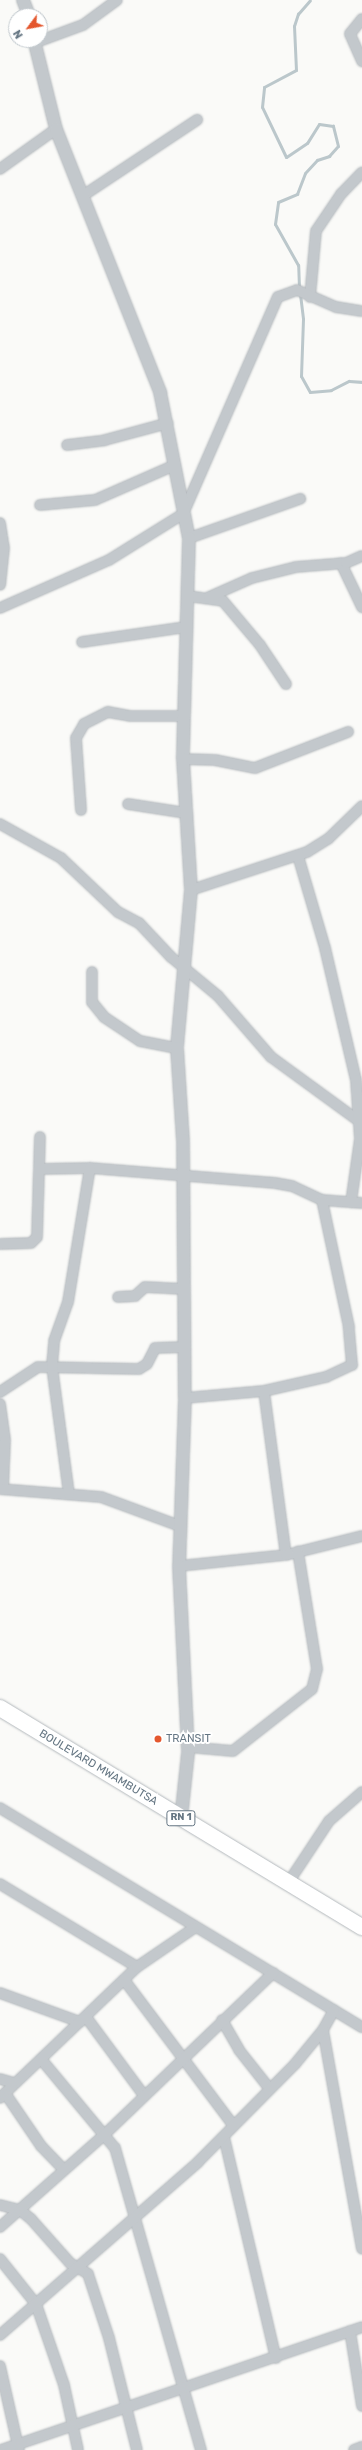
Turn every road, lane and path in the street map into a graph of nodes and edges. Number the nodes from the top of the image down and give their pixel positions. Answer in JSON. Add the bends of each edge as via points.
{"nodes":[{"id":1,"x":117,"y":0,"type":"edge"},
{"id":2,"x":362,"y":19,"type":"edge"},
{"id":3,"x":48,"y":37,"type":"edge"},
{"id":4,"x":36,"y":48,"type":"edge"},
{"id":5,"x":362,"y":61,"type":"edge"},
{"id":6,"x":197,"y":120,"type":"dead end"},
{"id":7,"x":56,"y":129,"type":"junction"},
{"id":8,"x":0,"y":169,"type":"edge"},
{"id":9,"x":362,"y":172,"type":"edge"},
{"id":10,"x":84,"y":195,"type":"junction"},
{"id":11,"x":310,"y":297,"type":"junction"},
{"id":12,"x":362,"y":311,"type":"edge"},
{"id":13,"x":168,"y":423,"type":"junction"},
{"id":14,"x":67,"y":445,"type":"dead end"},
{"id":15,"x":175,"y":465,"type":"junction"},
{"id":16,"x":300,"y":499,"type":"dead end"},
{"id":17,"x":40,"y":505,"type":"dead end"},
{"id":18,"x":183,"y":514,"type":"junction"},
{"id":19,"x":0,"y":523,"type":"edge"},
{"id":20,"x":189,"y":538,"type":"junction"},
{"id":21,"x":362,"y":556,"type":"edge"},
{"id":22,"x":341,"y":563,"type":"junction"},
{"id":23,"x":0,"y":585,"type":"edge"},
{"id":24,"x":188,"y":596,"type":"junction"},
{"id":25,"x":209,"y":597,"type":"junction"},
{"id":26,"x":362,"y":607,"type":"edge"},
{"id":27,"x":0,"y":608,"type":"edge"},
{"id":28,"x":186,"y":627,"type":"junction"},
{"id":29,"x":82,"y":642,"type":"dead end"},
{"id":30,"x":286,"y":684,"type":"dead end"},
{"id":31,"x":183,"y":716,"type":"junction"},
{"id":32,"x":348,"y":732,"type":"dead end"},
{"id":33,"x":183,"y":759,"type":"junction"},
{"id":34,"x":128,"y":804,"type":"dead end"},
{"id":35,"x":362,"y":806,"type":"edge"},
{"id":36,"x":81,"y":810,"type":"dead end"},
{"id":37,"x":186,"y":813,"type":"junction"},
{"id":38,"x":1,"y":827,"type":"edge"},
{"id":39,"x":298,"y":856,"type":"junction"},
{"id":40,"x":191,"y":890,"type":"junction"},
{"id":41,"x":181,"y":966,"type":"junction"},
{"id":42,"x":92,"y":972,"type":"dead end"},
{"id":43,"x":177,"y":1048,"type":"junction"},
{"id":44,"x":360,"y":1122,"type":"junction"},
{"id":45,"x":40,"y":1137,"type":"dead end"},
{"id":46,"x":90,"y":1168,"type":"junction"},
{"id":47,"x":41,"y":1169,"type":"junction"},
{"id":48,"x":184,"y":1178,"type":"junction"},
{"id":49,"x":322,"y":1200,"type":"junction"},
{"id":50,"x":351,"y":1202,"type":"junction"},
{"id":51,"x":362,"y":1203,"type":"edge"},
{"id":52,"x":0,"y":1244,"type":"edge"},
{"id":53,"x":184,"y":1289,"type":"junction"},
{"id":54,"x":118,"y":1297,"type":"dead end"},
{"id":55,"x":184,"y":1347,"type":"junction"},
{"id":56,"x":362,"y":1361,"type":"edge"},
{"id":57,"x":352,"y":1365,"type":"junction"},
{"id":58,"x":52,"y":1366,"type":"junction"},
{"id":59,"x":264,"y":1391,"type":"junction"},
{"id":60,"x":0,"y":1392,"type":"edge"},
{"id":61,"x":185,"y":1398,"type":"junction"},
{"id":62,"x":0,"y":1404,"type":"edge"},
{"id":63,"x":1,"y":1489,"type":"edge"},
{"id":64,"x":69,"y":1494,"type":"junction"},
{"id":65,"x":180,"y":1526,"type":"junction"},
{"id":66,"x":362,"y":1536,"type":"edge"},
{"id":67,"x":298,"y":1552,"type":"junction"},
{"id":68,"x":286,"y":1555,"type":"junction"},
{"id":69,"x":179,"y":1566,"type":"junction"},
{"id":70,"x":0,"y":1708,"type":"edge"},
{"id":71,"x":188,"y":1747,"type":"junction"},
{"id":72,"x":362,"y":1792,"type":"edge"},
{"id":73,"x":0,"y":1808,"type":"edge"},
{"id":74,"x":181,"y":1819,"type":"junction"},
{"id":75,"x":288,"y":1883,"type":"junction"},
{"id":76,"x":0,"y":1884,"type":"edge"},
{"id":77,"x":362,"y":1927,"type":"edge"},
{"id":78,"x":194,"y":1928,"type":"junction"},
{"id":79,"x":138,"y":1967,"type":"junction"},
{"id":80,"x":273,"y":1973,"type":"junction"},
{"id":81,"x":125,"y":1981,"type":"junction"},
{"id":82,"x":0,"y":1993,"type":"edge"},
{"id":83,"x":334,"y":2010,"type":"junction"},
{"id":84,"x":83,"y":2019,"type":"junction"},
{"id":85,"x":222,"y":2020,"type":"junction"},
{"id":86,"x":362,"y":2027,"type":"edge"},
{"id":87,"x":322,"y":2030,"type":"junction"},
{"id":88,"x":183,"y":2057,"type":"junction"},
{"id":89,"x":41,"y":2059,"type":"junction"},
{"id":90,"x":0,"y":2079,"type":"edge"},
{"id":91,"x":14,"y":2083,"type":"junction"},
{"id":92,"x":269,"y":2088,"type":"junction"},
{"id":93,"x":144,"y":2094,"type":"junction"},
{"id":94,"x":2,"y":2096,"type":"edge"},
{"id":95,"x":233,"y":2125,"type":"junction"},
{"id":96,"x":103,"y":2136,"type":"junction"},
{"id":97,"x":224,"y":2137,"type":"junction"},
{"id":98,"x":63,"y":2168,"type":"junction"},
{"id":99,"x":0,"y":2205,"type":"edge"},
{"id":100,"x":20,"y":2210,"type":"junction"},
{"id":101,"x":134,"y":2218,"type":"junction"},
{"id":102,"x":0,"y":2227,"type":"edge"},
{"id":103,"x":362,"y":2249,"type":"edge"},
{"id":104,"x":0,"y":2259,"type":"edge"},
{"id":105,"x":80,"y":2268,"type":"junction"},
{"id":106,"x":36,"y":2304,"type":"junction"},
{"id":107,"x":362,"y":2327,"type":"edge"},
{"id":108,"x":350,"y":2330,"type":"junction"},
{"id":109,"x":0,"y":2335,"type":"edge"},
{"id":110,"x":276,"y":2358,"type":"junction"},
{"id":111,"x":0,"y":2366,"type":"edge"},
{"id":112,"x":182,"y":2388,"type":"junction"},
{"id":113,"x":362,"y":2406,"type":"edge"},
{"id":114,"x":125,"y":2408,"type":"junction"},
{"id":115,"x":73,"y":2426,"type":"junction"},
{"id":116,"x":18,"y":2447,"type":"edge"},
{"id":117,"x":362,"y":2447,"type":"edge"},
{"id":118,"x":1,"y":2450,"type":"edge"},
{"id":119,"x":78,"y":2450,"type":"edge"},
{"id":120,"x":137,"y":2450,"type":"edge"},
{"id":121,"x":201,"y":2450,"type":"edge"},
{"id":122,"x":354,"y":2450,"type":"edge"}],
"edges":[{"from":1,"to":3,"type":"street","via":[[84,25]]},
{"from":2,"to":5,"type":"street","via":[[350,34]]},
{"from":4,"to":7,"type":"street"},
{"from":6,"to":10,"type":"street"},
{"from":7,"to":8,"type":"street"},
{"from":7,"to":10,"type":"street"},
{"from":9,"to":11,"type":"street","via":[[341,194],[316,231]]},
{"from":10,"to":13,"type":"street","via":[[155,377]]},
{"from":11,"to":12,"type":"street","via":[[336,307]]},
{"from":11,"to":18,"type":"street","via":[[297,290],[287,291],[272,306],[204,474]]},
{"from":13,"to":14,"type":"street","via":[[105,440]]},
{"from":13,"to":15,"type":"street"},
{"from":15,"to":17,"type":"street","via":[[95,500]]},
{"from":15,"to":18,"type":"street"},
{"from":16,"to":20,"type":"street"},
{"from":18,"to":20,"type":"street"},
{"from":18,"to":27,"type":"street","via":[[109,560]]},
{"from":19,"to":23,"type":"street","via":[[4,548]]},
{"from":20,"to":24,"type":"street"},
{"from":21,"to":22,"type":"street"},
{"from":22,"to":25,"type":"street","via":[[291,568],[252,578]]},
{"from":22,"to":26,"type":"street"},
{"from":24,"to":25,"type":"street"},
{"from":24,"to":28,"type":"street"},
{"from":25,"to":30,"type":"street","via":[[228,606]]},
{"from":28,"to":29,"type":"street"},
{"from":28,"to":31,"type":"street"},
{"from":31,"to":33,"type":"street"},
{"from":31,"to":36,"type":"street","via":[[130,716],[108,712],[84,724],[76,738]]},
{"from":32,"to":33,"type":"street","via":[[255,768],[215,760]]},
{"from":33,"to":37,"type":"street"},
{"from":34,"to":37,"type":"street"},
{"from":35,"to":39,"type":"street","via":[[328,839]]},
{"from":37,"to":40,"type":"street"},
{"from":38,"to":41,"type":"street","via":[[61,858],[118,912],[139,923]]},
{"from":39,"to":40,"type":"street"},
{"from":39,"to":44,"type":"street","via":[[325,948],[356,1080]]},
{"from":40,"to":41,"type":"street"},
{"from":41,"to":43,"type":"street"},
{"from":41,"to":44,"type":"street","via":[[218,996],[271,1057]]},
{"from":42,"to":43,"type":"street","via":[[92,1002],[100,1014],[140,1041]]},
{"from":43,"to":48,"type":"street"},
{"from":44,"to":50,"type":"street"},
{"from":45,"to":47,"type":"street"},
{"from":46,"to":47,"type":"street"},
{"from":46,"to":48,"type":"street"},
{"from":46,"to":58,"type":"street","via":[[68,1302],[54,1341]]},
{"from":47,"to":52,"type":"street","via":[[37,1238],[31,1243]]},
{"from":48,"to":49,"type":"street","via":[[274,1183],[292,1186]]},
{"from":48,"to":53,"type":"street"},
{"from":49,"to":50,"type":"street"},
{"from":49,"to":57,"type":"street","via":[[349,1328]]},
{"from":50,"to":51,"type":"street"},
{"from":53,"to":54,"type":"street","via":[[145,1287],[135,1296]]},
{"from":53,"to":55,"type":"street"},
{"from":55,"to":58,"type":"street","via":[[155,1348],[147,1364],[139,1369]]},
{"from":55,"to":61,"type":"street"},
{"from":56,"to":57,"type":"street"},
{"from":57,"to":59,"type":"street","via":[[326,1377]]},
{"from":58,"to":60,"type":"street","via":[[38,1368]]},
{"from":58,"to":64,"type":"street"},
{"from":59,"to":61,"type":"street"},
{"from":59,"to":68,"type":"street"},
{"from":61,"to":65,"type":"street"},
{"from":62,"to":63,"type":"street","via":[[5,1441]]},
{"from":63,"to":64,"type":"street"},
{"from":64,"to":65,"type":"street","via":[[124,1502]]},
{"from":65,"to":69,"type":"street"},
{"from":66,"to":67,"type":"street"},
{"from":67,"to":68,"type":"street"},
{"from":67,"to":71,"type":"street","via":[[317,1669],[312,1689],[233,1751]]},
{"from":68,"to":69,"type":"street"},
{"from":69,"to":71,"type":"street"},
{"from":70,"to":74,"type":"highway","name":"BOULEVARD MWAMBUTSA","number":"RN 1"},
{"from":71,"to":74,"type":"street"},
{"from":72,"to":75,"type":"street","via":[[329,1821]]},
{"from":73,"to":78,"type":"street"},
{"from":74,"to":75,"type":"highway","name":"BOULEVARD MWAMBUTSA","number":"RN 1"},
{"from":75,"to":77,"type":"highway","name":"BOULEVARD MWAMBUTSA","number":"RN 1"},
{"from":76,"to":79,"type":"street"},
{"from":78,"to":79,"type":"street"},
{"from":78,"to":80,"type":"street"},
{"from":79,"to":81,"type":"street"},
{"from":80,"to":83,"type":"street"},
{"from":80,"to":85,"type":"street"},
{"from":81,"to":84,"type":"street"},
{"from":81,"to":88,"type":"street"},
{"from":82,"to":84,"type":"street"},
{"from":83,"to":86,"type":"street"},
{"from":83,"to":87,"type":"street"},
{"from":84,"to":89,"type":"street"},
{"from":84,"to":93,"type":"street"},
{"from":85,"to":88,"type":"street"},
{"from":85,"to":92,"type":"street","via":[[238,2050]]},
{"from":87,"to":92,"type":"street","via":[[295,2064]]},
{"from":87,"to":103,"type":"street"},
{"from":88,"to":93,"type":"street"},
{"from":88,"to":95,"type":"street"},
{"from":89,"to":91,"type":"street"},
{"from":89,"to":96,"type":"street"},
{"from":90,"to":91,"type":"street"},
{"from":91,"to":94,"type":"street"},
{"from":92,"to":95,"type":"street"},
{"from":93,"to":96,"type":"street"},
{"from":94,"to":98,"type":"street","via":[[41,2146]]},
{"from":95,"to":97,"type":"street"},
{"from":96,"to":98,"type":"street"},
{"from":96,"to":101,"type":"street","via":[[115,2148]]},
{"from":97,"to":101,"type":"street"},
{"from":97,"to":110,"type":"street"},
{"from":98,"to":100,"type":"street"},
{"from":99,"to":100,"type":"street"},
{"from":100,"to":102,"type":"street"},
{"from":100,"to":105,"type":"street"},
{"from":101,"to":105,"type":"street"},
{"from":101,"to":112,"type":"street"},
{"from":104,"to":106,"type":"street"},
{"from":105,"to":106,"type":"street"},
{"from":105,"to":114,"type":"street","via":[[88,2274],[109,2338]]},
{"from":106,"to":109,"type":"street"},
{"from":106,"to":115,"type":"street","via":[[64,2385]]},
{"from":107,"to":108,"type":"street"},
{"from":108,"to":110,"type":"street"},
{"from":108,"to":113,"type":"street"},
{"from":110,"to":112,"type":"street"},
{"from":111,"to":116,"type":"street"},
{"from":112,"to":114,"type":"street"},
{"from":112,"to":121,"type":"street"},
{"from":114,"to":115,"type":"street"},
{"from":114,"to":120,"type":"street"},
{"from":115,"to":116,"type":"street"},
{"from":115,"to":119,"type":"street"},
{"from":116,"to":118,"type":"street"},
{"from":117,"to":122,"type":"street"}]}
